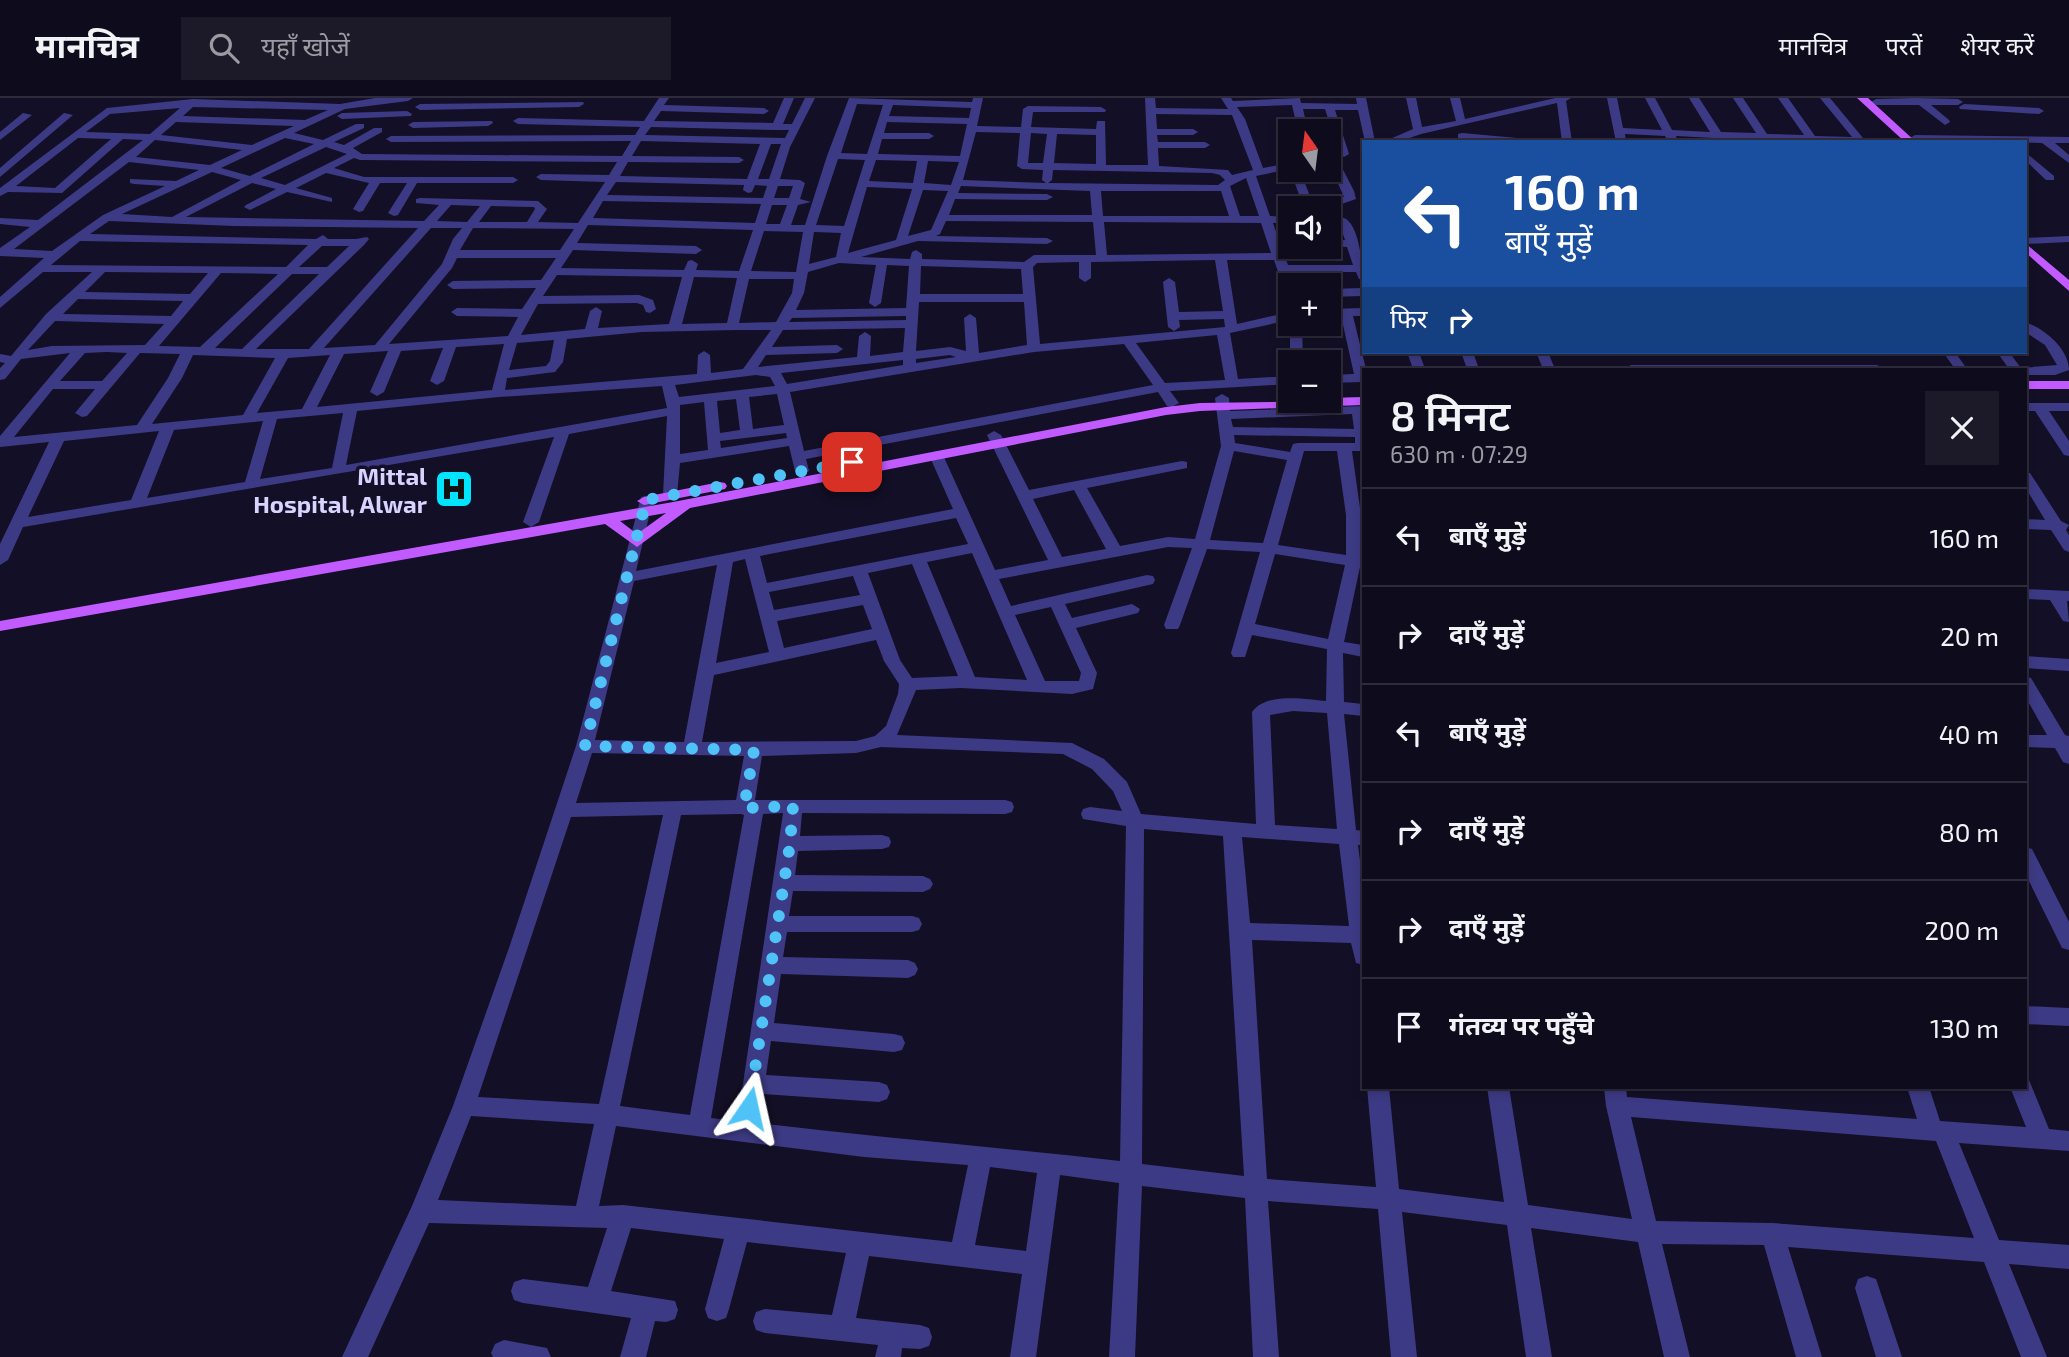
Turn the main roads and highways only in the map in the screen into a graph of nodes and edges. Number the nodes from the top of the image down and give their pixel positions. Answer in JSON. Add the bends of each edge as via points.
{"nodes":[{"id":1,"x":1862,"y":98,"type":"edge"},
{"id":2,"x":1874,"y":100,"type":"edge"},
{"id":3,"x":1914,"y":140,"type":"edge"},
{"id":4,"x":1914,"y":140,"type":"edge"},
{"id":5,"x":2027,"y":242,"type":"edge"},
{"id":6,"x":2027,"y":242,"type":"edge"},
{"id":7,"x":2069,"y":277,"type":"edge"},
{"id":8,"x":2069,"y":287,"type":"edge"},
{"id":9,"x":2027,"y":384,"type":"edge"},
{"id":10,"x":2069,"y":385,"type":"edge"},
{"id":11,"x":1362,"y":393,"type":"edge"},
{"id":12,"x":2027,"y":393,"type":"edge"},
{"id":13,"x":2069,"y":393,"type":"edge"},
{"id":14,"x":1341,"y":394,"type":"edge"},
{"id":15,"x":1278,"y":398,"type":"edge"},
{"id":16,"x":1222,"y":406,"type":"junction"},
{"id":17,"x":1361,"y":407,"type":"edge"},
{"id":18,"x":997,"y":439,"type":"junction"},
{"id":19,"x":686,"y":505,"type":"junction"},
{"id":20,"x":645,"y":507,"type":"junction"},
{"id":21,"x":607,"y":518,"type":"junction"},
{"id":22,"x":0,"y":615,"type":"edge"},
{"id":23,"x":0,"y":626,"type":"edge"}],
"edges":[{"from":1,"to":3,"type":"main road"},
{"from":2,"to":4,"type":"main road"},
{"from":5,"to":7,"type":"main road"},
{"from":6,"to":8,"type":"main road"},
{"from":9,"to":10,"type":"main road"},
{"from":11,"to":14,"type":"main road"},
{"from":12,"to":13,"type":"main road"},
{"from":15,"to":16,"type":"main road"},
{"from":16,"to":17,"type":"main road"},
{"from":16,"to":18,"type":"main road"},
{"from":16,"to":18,"type":"main road","via":[[1172,403]]},
{"from":18,"to":19,"type":"main road"},
{"from":18,"to":20,"type":"main road","via":[[797,449]]},
{"from":19,"to":20,"type":"main road"},
{"from":19,"to":21,"type":"main road","via":[[636,542]]},
{"from":20,"to":21,"type":"main road"},
{"from":20,"to":22,"type":"main road","via":[[531,522]]},
{"from":21,"to":23,"type":"main road"}]}
